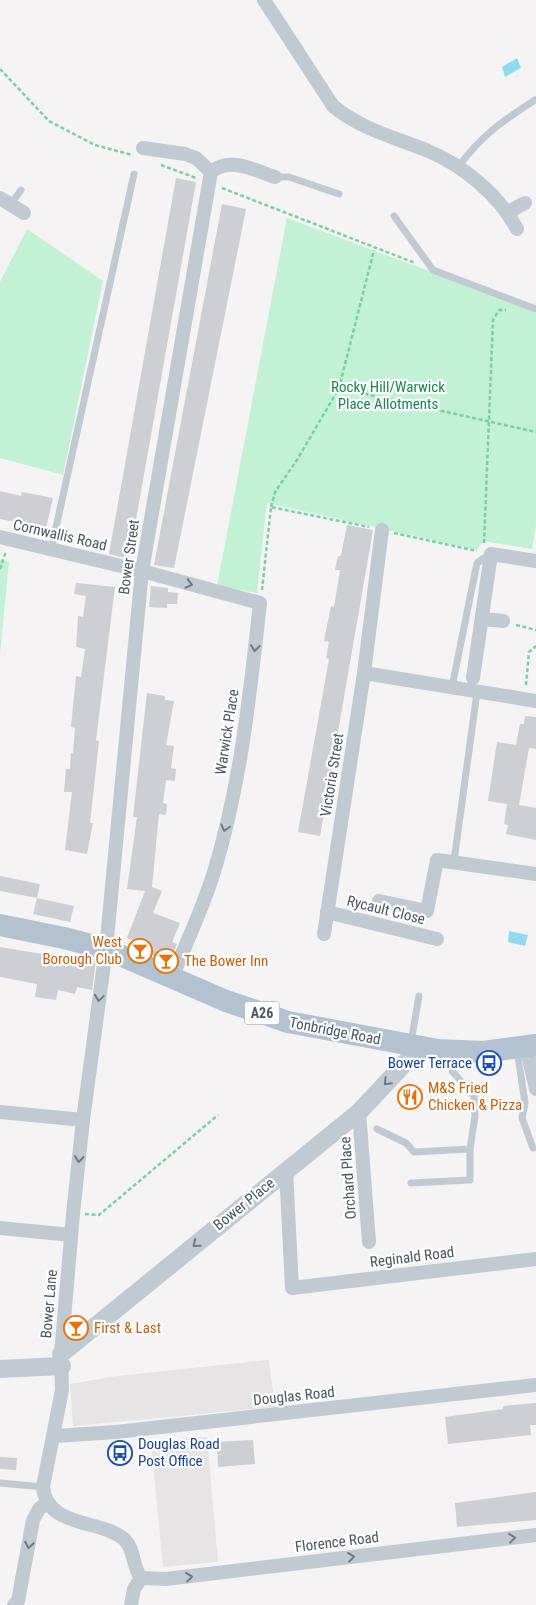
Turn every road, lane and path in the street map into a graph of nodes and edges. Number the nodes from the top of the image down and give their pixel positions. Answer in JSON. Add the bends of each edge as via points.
{"nodes":[{"id":1,"x":264,"y":0,"type":"edge"},
{"id":2,"x":535,"y":100,"type":"dead end"},
{"id":3,"x":143,"y":148,"type":"dead end"},
{"id":4,"x":458,"y":167,"type":"junction"},
{"id":5,"x":211,"y":172,"type":"junction"},
{"id":6,"x":134,"y":174,"type":"dead end"},
{"id":7,"x":275,"y":177,"type":"joint"},
{"id":8,"x":21,"y":190,"type":"dead end"},
{"id":9,"x":339,"y":194,"type":"dead end"},
{"id":10,"x":5,"y":201,"type":"edge"},
{"id":11,"x":526,"y":203,"type":"dead end"},
{"id":12,"x":508,"y":212,"type":"junction"},
{"id":13,"x":24,"y":214,"type":"dead end"},
{"id":14,"x":394,"y":216,"type":"dead end"},
{"id":15,"x":518,"y":229,"type":"dead end"},
{"id":16,"x":374,"y":250,"type":"dead end"},
{"id":17,"x":536,"y":309,"type":"edge"},
{"id":18,"x":515,"y":310,"type":"dead end"},
{"id":19,"x":339,"y":388,"type":"junction"},
{"id":20,"x":487,"y":421,"type":"junction"},
{"id":21,"x":536,"y":432,"type":"edge"},
{"id":22,"x":270,"y":507,"type":"junction"},
{"id":23,"x":382,"y":530,"type":"junction"},
{"id":24,"x":5,"y":539,"type":"edge"},
{"id":25,"x":51,"y":550,"type":"junction"},
{"id":26,"x":490,"y":554,"type":"junction"},
{"id":27,"x":536,"y":561,"type":"edge"},
{"id":28,"x":0,"y":568,"type":"edge"},
{"id":29,"x":142,"y":571,"type":"junction"},
{"id":30,"x":260,"y":603,"type":"junction"},
{"id":31,"x":483,"y":619,"type":"junction"},
{"id":32,"x":503,"y":621,"type":"joint"},
{"id":33,"x":536,"y":630,"type":"edge"},
{"id":34,"x":536,"y":646,"type":"edge"},
{"id":35,"x":364,"y":673,"type":"junction"},
{"id":36,"x":473,"y":678,"type":"dead end"},
{"id":37,"x":452,"y":687,"type":"junction"},
{"id":38,"x":477,"y":692,"type":"junction"},
{"id":39,"x":530,"y":700,"type":"edge"},
{"id":40,"x":454,"y":861,"type":"junction"},
{"id":41,"x":536,"y":874,"type":"edge"},
{"id":42,"x":332,"y":881,"type":"joint"},
{"id":43,"x":378,"y":901,"type":"dead end"},
{"id":44,"x":327,"y":912,"type":"junction"},
{"id":45,"x":0,"y":925,"type":"edge"},
{"id":46,"x":324,"y":934,"type":"dead end"},
{"id":47,"x":437,"y":939,"type":"dead end"},
{"id":48,"x":106,"y":949,"type":"junction"},
{"id":49,"x":172,"y":978,"type":"junction"},
{"id":50,"x":419,"y":996,"type":"dead end"},
{"id":51,"x":415,"y":1046,"type":"junction"},
{"id":52,"x":454,"y":1050,"type":"junction"},
{"id":53,"x":529,"y":1053,"type":"edge"},
{"id":54,"x":536,"y":1088,"type":"edge"},
{"id":55,"x":0,"y":1112,"type":"edge"},
{"id":56,"x":359,"y":1112,"type":"junction"},
{"id":57,"x":218,"y":1115,"type":"dead end"},
{"id":58,"x":83,"y":1120,"type":"junction"},
{"id":59,"x":377,"y":1129,"type":"dead end"},
{"id":60,"x":533,"y":1148,"type":"dead end"},
{"id":61,"x":470,"y":1149,"type":"junction"},
{"id":62,"x":286,"y":1170,"type":"junction"},
{"id":63,"x":411,"y":1183,"type":"dead end"},
{"id":64,"x":73,"y":1214,"type":"junction"},
{"id":65,"x":0,"y":1228,"type":"edge"},
{"id":66,"x":71,"y":1235,"type":"junction"},
{"id":67,"x":369,"y":1242,"type":"dead end"},
{"id":68,"x":536,"y":1259,"type":"edge"},
{"id":69,"x":62,"y":1360,"type":"junction"},
{"id":70,"x":0,"y":1369,"type":"edge"},
{"id":71,"x":536,"y":1385,"type":"edge"},
{"id":72,"x":55,"y":1436,"type":"junction"},
{"id":73,"x":0,"y":1483,"type":"edge"},
{"id":74,"x":43,"y":1487,"type":"junction"},
{"id":75,"x":48,"y":1502,"type":"junction"},
{"id":76,"x":536,"y":1535,"type":"edge"},
{"id":77,"x":141,"y":1578,"type":"junction"},
{"id":78,"x":14,"y":1605,"type":"edge"},
{"id":79,"x":131,"y":1605,"type":"edge"}],
"edges":[{"from":1,"to":4,"type":"street","via":[[333,106],[374,132],[428,150]]},
{"from":2,"to":4,"type":"lane","via":[[491,129]]},
{"from":3,"to":5,"type":"street","via":[[185,154],[196,158]]},
{"from":4,"to":12,"type":"street"},
{"from":5,"to":7,"type":"street","via":[[219,165],[235,164]]},
{"from":5,"to":29,"type":"street","name":"Bower Street"},
{"from":6,"to":25,"type":"lane"},
{"from":7,"to":9,"type":"lane","via":[[289,177]]},
{"from":8,"to":10,"type":"lane"},
{"from":10,"to":13,"type":"street"},
{"from":11,"to":12,"type":"street"},
{"from":12,"to":15,"type":"street"},
{"from":14,"to":17,"type":"lane","via":[[432,270]]},
{"from":16,"to":19,"type":"path"},
{"from":18,"to":20,"type":"path","via":[[499,310],[493,320]]},
{"from":19,"to":20,"type":"path"},
{"from":19,"to":22,"type":"path","via":[[275,492]]},
{"from":20,"to":21,"type":"path"},
{"from":20,"to":26,"type":"path","via":[[483,541]]},
{"from":22,"to":23,"type":"path"},
{"from":22,"to":30,"type":"path"},
{"from":23,"to":26,"type":"path"},
{"from":23,"to":35,"type":"street","name":"Victoria Street"},
{"from":24,"to":25,"type":"street","name":"Cornwallis Road"},
{"from":24,"to":28,"type":"path"},
{"from":25,"to":29,"type":"street","name":"Cornwallis Road"},
{"from":26,"to":27,"type":"street"},
{"from":26,"to":31,"type":"street"},
{"from":26,"to":37,"type":"lane","via":[[477,563]]},
{"from":29,"to":30,"type":"street","one_way":true},
{"from":29,"to":48,"type":"street","name":"Bower Street"},
{"from":30,"to":49,"type":"street","name":"Warwick Place","one_way":true,"via":[[247,720],[231,807],[214,873]]},
{"from":31,"to":32,"type":"street"},
{"from":31,"to":36,"type":"street"},
{"from":32,"to":33,"type":"path"},
{"from":34,"to":39,"type":"path","via":[[529,652]]},
{"from":35,"to":37,"type":"street"},
{"from":35,"to":42,"type":"street","name":"Victoria Street"},
{"from":37,"to":38,"type":"street"},
{"from":38,"to":39,"type":"street"},
{"from":38,"to":40,"type":"lane"},
{"from":40,"to":41,"type":"street"},
{"from":40,"to":43,"type":"street","via":[[437,860],[427,911]]},
{"from":42,"to":44,"type":"street","name":"Rycault Close"},
{"from":44,"to":46,"type":"street","name":"Rycault Close"},
{"from":44,"to":47,"type":"street","name":"Rycault Close"},
{"from":45,"to":48,"type":"main road","name":"Tonbridge Road","number":"A26"},
{"from":48,"to":49,"type":"main road","name":"Tonbridge Road","number":"A26"},
{"from":48,"to":58,"type":"street","name":"Bower Lane","one_way":true},
{"from":49,"to":51,"type":"main road","name":"Tonbridge Road","number":"A26","via":[[288,1022]]},
{"from":50,"to":51,"type":"lane"},
{"from":51,"to":52,"type":"main road","name":"Tonbridge Road","number":"A26"},
{"from":51,"to":56,"type":"street","name":"Bower Place","one_way":true},
{"from":52,"to":53,"type":"main road","name":"Tonbridge Road","number":"A26"},
{"from":52,"to":61,"type":"lane","via":[[452,1071],[474,1096],[475,1116]]},
{"from":53,"to":54,"type":"street"},
{"from":53,"to":60,"type":"lane","via":[[522,1118]]},
{"from":55,"to":58,"type":"street"},
{"from":56,"to":62,"type":"street","name":"Bower Place"},
{"from":56,"to":67,"type":"street","name":"Orchard Place"},
{"from":57,"to":64,"type":"path","via":[[99,1215]]},
{"from":58,"to":64,"type":"street","name":"Bower Lane","one_way":true},
{"from":59,"to":61,"type":"lane","via":[[406,1143],[414,1152]]},
{"from":61,"to":63,"type":"lane","via":[[470,1180]]},
{"from":62,"to":68,"type":"street","name":"Reginald Road","via":[[292,1288]]},
{"from":62,"to":69,"type":"street","name":"Bower Place","one_way":true},
{"from":64,"to":66,"type":"street","name":"Bower Lane"},
{"from":65,"to":66,"type":"street"},
{"from":66,"to":69,"type":"street","name":"Bower Lane"},
{"from":69,"to":70,"type":"street"},
{"from":69,"to":72,"type":"street","name":"Bower Lane","via":[[62,1390]]},
{"from":71,"to":72,"type":"street","name":"Douglas Road","via":[[136,1430]]},
{"from":72,"to":74,"type":"street","name":"Bower Lane"},
{"from":73,"to":74,"type":"lane"},
{"from":74,"to":75,"type":"street"},
{"from":75,"to":77,"type":"street","via":[[57,1513],[122,1538],[133,1553]]},
{"from":75,"to":78,"type":"street","one_way":true,"via":[[33,1520],[18,1602]]},
{"from":77,"to":76,"type":"street","name":"Florence Road","one_way":true,"via":[[166,1579]]},
{"from":77,"to":79,"type":"street","via":[[134,1589]]}]}
